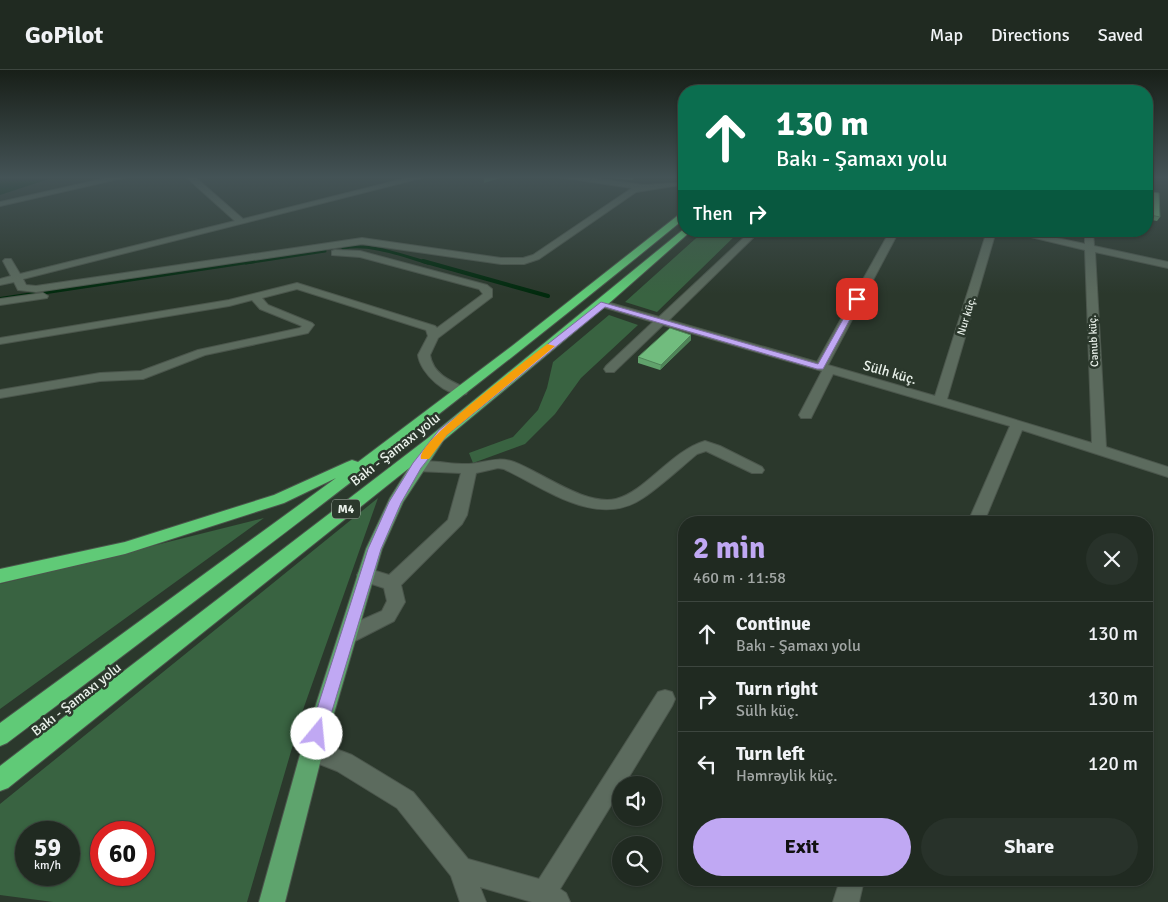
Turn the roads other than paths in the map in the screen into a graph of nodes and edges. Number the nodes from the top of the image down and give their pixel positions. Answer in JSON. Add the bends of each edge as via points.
{"nodes":[{"id":1,"x":235,"y":216,"type":"edge"},
{"id":2,"x":267,"y":216,"type":"edge"},
{"id":3,"x":596,"y":216,"type":"edge"},
{"id":4,"x":678,"y":219,"type":"edge"},
{"id":5,"x":242,"y":222,"type":"junction"},
{"id":6,"x":339,"y":236,"type":"dead end"},
{"id":7,"x":680,"y":237,"type":"edge"},
{"id":8,"x":750,"y":237,"type":"edge"},
{"id":9,"x":892,"y":237,"type":"edge"},
{"id":10,"x":990,"y":237,"type":"edge"},
{"id":11,"x":1038,"y":237,"type":"edge"},
{"id":12,"x":1088,"y":237,"type":"edge"},
{"id":13,"x":362,"y":242,"type":"junction"},
{"id":14,"x":1088,"y":248,"type":"junction"},
{"id":15,"x":333,"y":250,"type":"junction"},
{"id":16,"x":8,"y":261,"type":"dead end"},
{"id":17,"x":1168,"y":265,"type":"edge"},
{"id":18,"x":19,"y":278,"type":"junction"},
{"id":19,"x":0,"y":282,"type":"edge"},
{"id":20,"x":256,"y":298,"type":"junction"},
{"id":21,"x":0,"y":302,"type":"edge"},
{"id":22,"x":603,"y":304,"type":"junction"},
{"id":23,"x":660,"y":321,"type":"junction"},
{"id":24,"x":434,"y":336,"type":"junction"},
{"id":25,"x":0,"y":341,"type":"edge"},
{"id":26,"x":610,"y":369,"type":"dead end"},
{"id":27,"x":824,"y":369,"type":"junction"},
{"id":28,"x":462,"y":391,"type":"junction"},
{"id":29,"x":0,"y":394,"type":"edge"},
{"id":30,"x":940,"y":401,"type":"junction"},
{"id":31,"x":806,"y":415,"type":"dead end"},
{"id":32,"x":420,"y":424,"type":"junction"},
{"id":33,"x":1018,"y":424,"type":"junction"},
{"id":34,"x":443,"y":433,"type":"junction"},
{"id":35,"x":1099,"y":450,"type":"junction"},
{"id":36,"x":417,"y":466,"type":"junction"},
{"id":37,"x":469,"y":469,"type":"junction"},
{"id":38,"x":757,"y":470,"type":"dead end"},
{"id":39,"x":1168,"y":472,"type":"edge"},
{"id":40,"x":979,"y":516,"type":"edge"},
{"id":41,"x":366,"y":575,"type":"junction"},
{"id":42,"x":0,"y":576,"type":"edge"},
{"id":43,"x":392,"y":583,"type":"junction"},
{"id":44,"x":348,"y":635,"type":"junction"},
{"id":45,"x":665,"y":699,"type":"dead end"},
{"id":46,"x":0,"y":736,"type":"edge"},
{"id":47,"x":312,"y":751,"type":"junction"},
{"id":48,"x":0,"y":780,"type":"edge"},
{"id":49,"x":461,"y":869,"type":"junction"},
{"id":50,"x":850,"y":886,"type":"edge"},
{"id":51,"x":551,"y":898,"type":"edge"},
{"id":52,"x":272,"y":902,"type":"edge"},
{"id":53,"x":473,"y":902,"type":"edge"},
{"id":54,"x":846,"y":902,"type":"edge"}],
"edges":[{"from":1,"to":5,"type":"street"},
{"from":2,"to":5,"type":"street"},
{"from":3,"to":13,"type":"street","via":[[536,257],[524,261],[501,261]]},
{"from":4,"to":28,"type":"highway","name":"Bakı - Şamaxı yolu","number":"M4"},
{"from":5,"to":18,"type":"street"},
{"from":6,"to":13,"type":"street"},
{"from":7,"to":22,"type":"highway","name":"Bakı - Şamaxı yolu","number":"M4"},
{"from":8,"to":23,"type":"street"},
{"from":9,"to":27,"type":"street"},
{"from":10,"to":30,"type":"street","name":"Nur küç."},
{"from":11,"to":14,"type":"street"},
{"from":12,"to":14,"type":"street","name":"Cənub küç."},
{"from":13,"to":15,"type":"street"},
{"from":14,"to":17,"type":"street"},
{"from":14,"to":35,"type":"street","name":"Cənub küç."},
{"from":15,"to":18,"type":"street","via":[[36,289],[22,288]]},
{"from":15,"to":21,"type":"street"},
{"from":15,"to":24,"type":"street","via":[[360,254],[488,291],[488,295]]},
{"from":16,"to":18,"type":"street"},
{"from":18,"to":19,"type":"street"},
{"from":20,"to":24,"type":"street","via":[[297,286],[425,325]]},
{"from":20,"to":25,"type":"street"},
{"from":20,"to":29,"type":"street","via":[[264,307],[308,325],[304,331],[202,352],[143,374]]},
{"from":22,"to":23,"type":"street","name":"Sülh küç."},
{"from":22,"to":34,"type":"highway","name":"Bakı - Şamaxı yolu","number":"M4"},
{"from":23,"to":26,"type":"street"},
{"from":23,"to":27,"type":"street","name":"Sülh küç."},
{"from":24,"to":28,"type":"street","via":[[425,346],[425,362],[443,383]]},
{"from":27,"to":30,"type":"street","name":"Sülh küç."},
{"from":27,"to":31,"type":"street"},
{"from":28,"to":32,"type":"highway","name":"Bakı - Şamaxı yolu","number":"M4"},
{"from":30,"to":33,"type":"street","name":"Sülh küç."},
{"from":32,"to":42,"type":"highway","via":[[338,473],[279,499],[125,548]]},
{"from":32,"to":46,"type":"highway","name":"Bakı - Şamaxı yolu","number":"M4"},
{"from":33,"to":35,"type":"street","name":"Sülh küç."},
{"from":33,"to":40,"type":"street"},
{"from":34,"to":36,"type":"main road"},
{"from":34,"to":48,"type":"highway","name":"Bakı - Şamaxı yolu","number":"M4"},
{"from":35,"to":39,"type":"street","name":"Sülh küç."},
{"from":36,"to":37,"type":"street"},
{"from":36,"to":41,"type":"main road","via":[[395,502]]},
{"from":37,"to":38,"type":"street","via":[[498,463],[508,465],[585,502],[599,505],[620,504],[637,495],[692,451],[704,446]]},
{"from":37,"to":43,"type":"street","via":[[454,524]]},
{"from":41,"to":43,"type":"street"},
{"from":41,"to":44,"type":"main road"},
{"from":43,"to":44,"type":"street","via":[[396,602],[388,616]]},
{"from":44,"to":47,"type":"main road"},
{"from":45,"to":51,"type":"street"},
{"from":47,"to":49,"type":"street","via":[[373,778],[405,800]]},
{"from":47,"to":52,"type":"main road"},
{"from":49,"to":51,"type":"street"},
{"from":49,"to":53,"type":"street"},
{"from":50,"to":54,"type":"street"}]}
